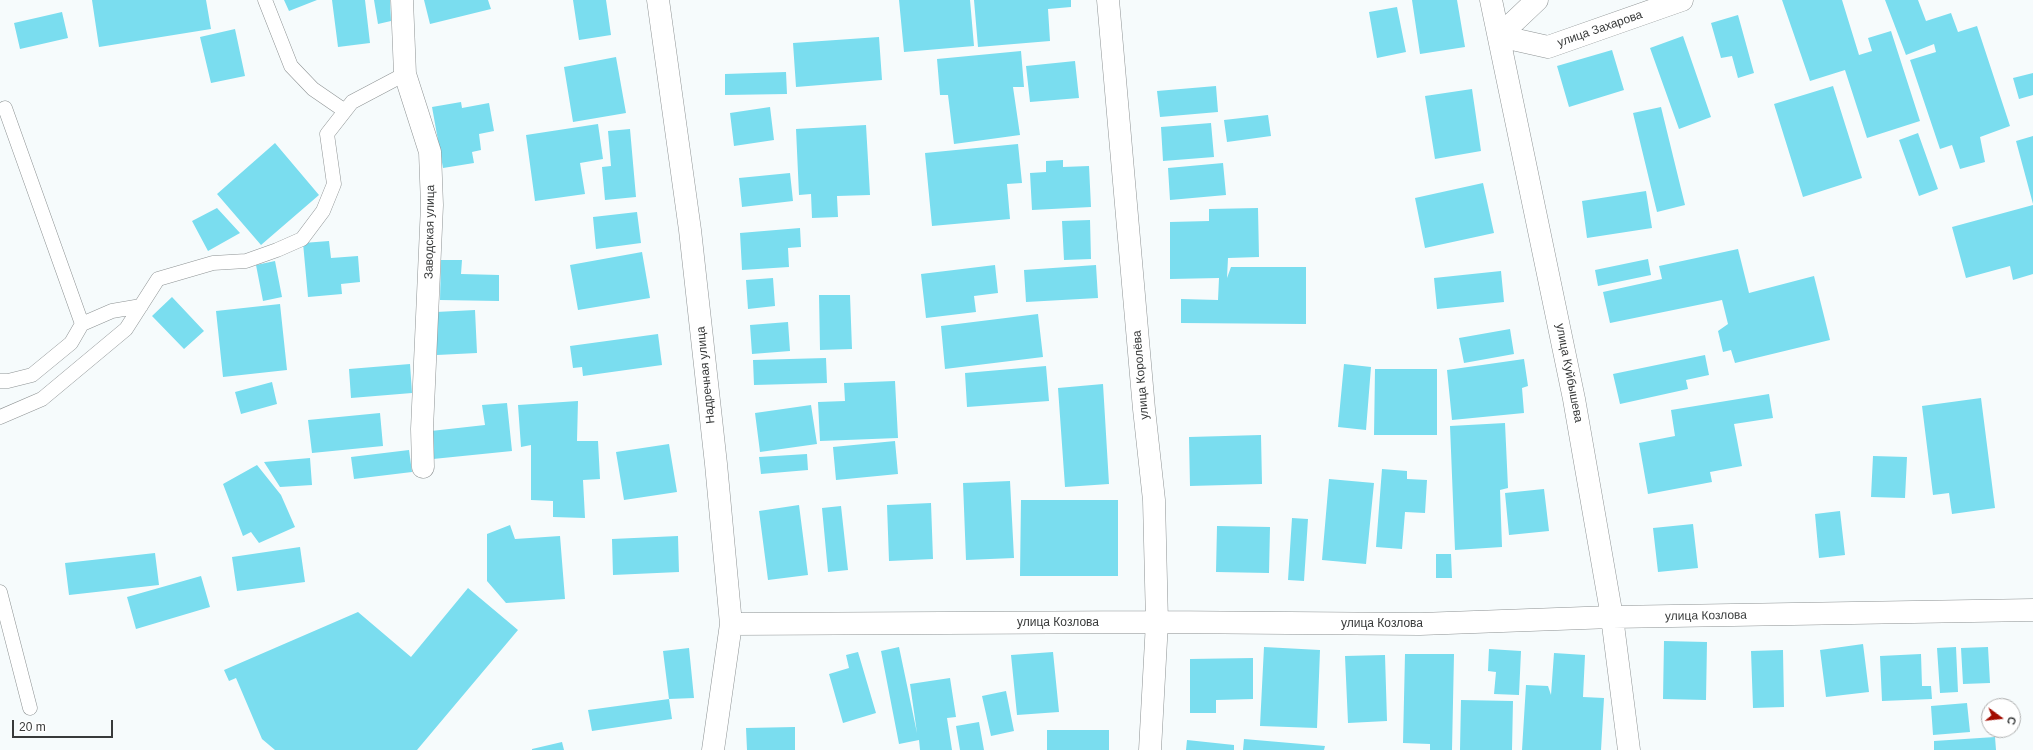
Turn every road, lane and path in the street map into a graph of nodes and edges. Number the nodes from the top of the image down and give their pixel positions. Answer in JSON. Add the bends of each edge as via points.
{"nodes":[{"id":1,"x":265,"y":0,"type":"edge"},
{"id":2,"x":402,"y":0,"type":"edge"},
{"id":3,"x":658,"y":0,"type":"edge"},
{"id":4,"x":1108,"y":0,"type":"edge"},
{"id":5,"x":1491,"y":0,"type":"edge"},
{"id":6,"x":1537,"y":0,"type":"edge"},
{"id":7,"x":1682,"y":0,"type":"edge"},
{"id":8,"x":1499,"y":36,"type":"junction"},
{"id":9,"x":405,"y":74,"type":"junction"},
{"id":10,"x":5,"y":108,"type":"dead end"},
{"id":11,"x":346,"y":111,"type":"junction"},
{"id":12,"x":141,"y":306,"type":"junction"},
{"id":13,"x":82,"y":324,"type":"junction"},
{"id":14,"x":0,"y":381,"type":"edge"},
{"id":15,"x":0,"y":417,"type":"edge"},
{"id":16,"x":423,"y":467,"type":"dead end"},
{"id":17,"x":0,"y":592,"type":"edge"},
{"id":18,"x":2033,"y":610,"type":"edge"},
{"id":19,"x":1612,"y":617,"type":"junction"},
{"id":20,"x":1157,"y":622,"type":"junction"},
{"id":21,"x":731,"y":624,"type":"junction"},
{"id":22,"x":30,"y":708,"type":"dead end"},
{"id":23,"x":713,"y":750,"type":"edge"},
{"id":24,"x":1150,"y":750,"type":"edge"},
{"id":25,"x":1628,"y":750,"type":"edge"}],
"edges":[{"from":1,"to":11,"type":"lane","via":[[291,66],[313,89]]},
{"from":2,"to":9,"type":"street","name":"Заводская улица"},
{"from":3,"to":21,"type":"street","name":"Надречная улица","via":[[690,230]]},
{"from":4,"to":20,"type":"street","name":"улица Королёва","via":[[1154,500]]},
{"from":5,"to":8,"type":"street","name":"улица Куйбышева"},
{"from":6,"to":8,"type":"street"},
{"from":7,"to":8,"type":"street","name":"улица Захарова","via":[[1548,47]]},
{"from":8,"to":19,"type":"street","name":"улица Куйбышева","via":[[1574,399]]},
{"from":9,"to":11,"type":"lane","via":[[352,102]]},
{"from":9,"to":16,"type":"street","name":"Заводская улица","via":[[430,152],[432,190],[422,429]]},
{"from":10,"to":13,"type":"lane"},
{"from":11,"to":12,"type":"lane","via":[[327,134],[334,184],[323,211],[302,239],[246,261],[213,264],[158,279]]},
{"from":12,"to":13,"type":"lane","via":[[112,311]]},
{"from":12,"to":15,"type":"lane","via":[[126,329],[42,399]]},
{"from":13,"to":14,"type":"lane","via":[[70,342],[32,376]]},
{"from":17,"to":22,"type":"lane"},
{"from":18,"to":19,"type":"street","name":"улица Козлова"},
{"from":19,"to":20,"type":"street","name":"улица Козлова","via":[[1420,624]]},
{"from":19,"to":25,"type":"street","name":"улица Куйбышева"},
{"from":20,"to":21,"type":"street","name":"улица Козлова"},
{"from":20,"to":24,"type":"street","name":"улица Королёва"},
{"from":21,"to":23,"type":"street","name":"Надречная улица"}]}
